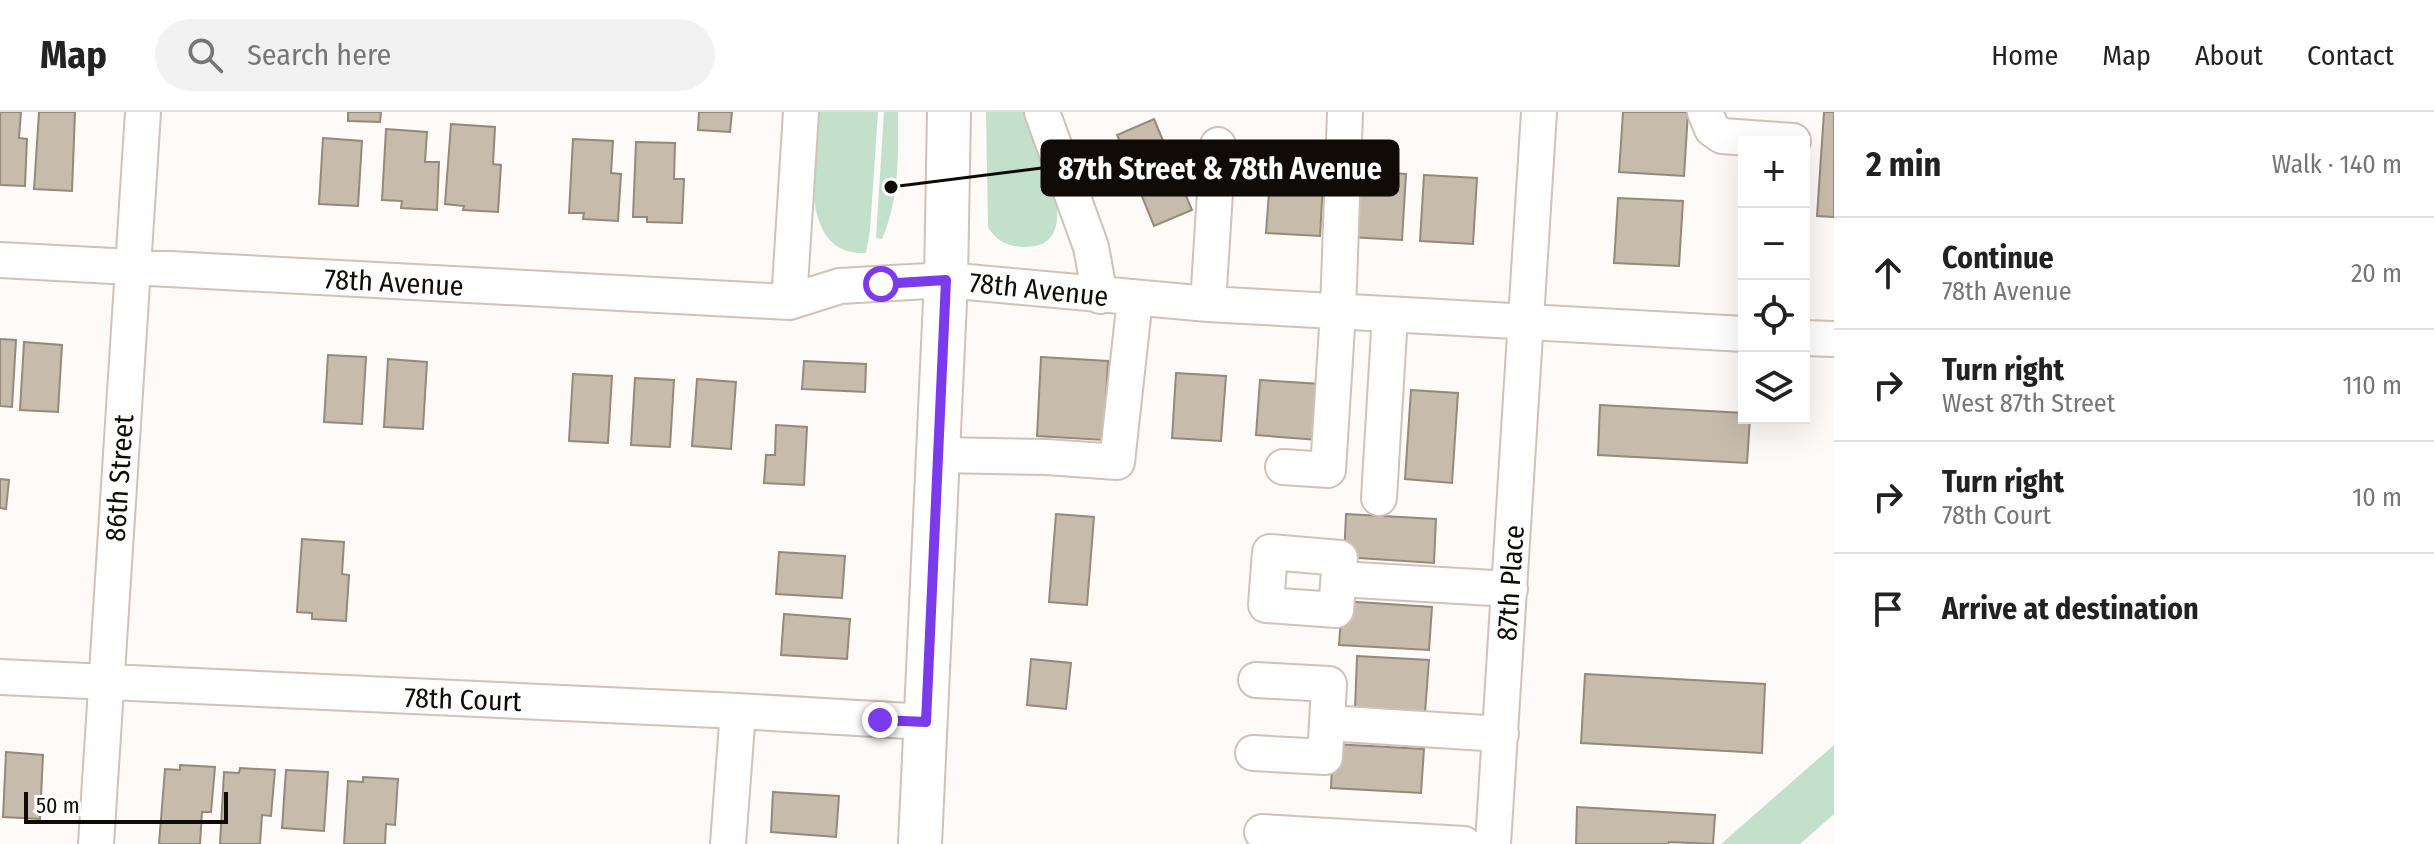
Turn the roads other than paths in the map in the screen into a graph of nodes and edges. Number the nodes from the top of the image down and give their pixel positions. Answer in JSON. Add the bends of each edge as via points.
{"nodes":[{"id":1,"x":143,"y":112,"type":"edge"},
{"id":2,"x":801,"y":112,"type":"edge"},
{"id":3,"x":949,"y":112,"type":"edge"},
{"id":4,"x":1042,"y":112,"type":"edge"},
{"id":5,"x":1345,"y":112,"type":"edge"},
{"id":6,"x":1539,"y":112,"type":"edge"},
{"id":7,"x":1705,"y":112,"type":"edge"},
{"id":8,"x":1738,"y":137,"type":"edge"},
{"id":9,"x":1218,"y":145,"type":"dead end"},
{"id":10,"x":0,"y":260,"type":"edge"},
{"id":11,"x":132,"y":268,"type":"junction"},
{"id":12,"x":946,"y":280,"type":"junction"},
{"id":13,"x":1100,"y":296,"type":"junction"},
{"id":14,"x":1135,"y":299,"type":"junction"},
{"id":15,"x":789,"y":302,"type":"junction"},
{"id":16,"x":1208,"y":304,"type":"junction"},
{"id":17,"x":1338,"y":311,"type":"junction"},
{"id":18,"x":1390,"y":315,"type":"junction"},
{"id":19,"x":1527,"y":322,"type":"junction"},
{"id":20,"x":1738,"y":334,"type":"edge"},
{"id":21,"x":1810,"y":338,"type":"edge"},
{"id":22,"x":1834,"y":339,"type":"edge"},
{"id":23,"x":939,"y":455,"type":"junction"},
{"id":24,"x":1283,"y":467,"type":"dead end"},
{"id":25,"x":1379,"y":498,"type":"dead end"},
{"id":26,"x":1339,"y":579,"type":"dead end"},
{"id":27,"x":1510,"y":589,"type":"junction"},
{"id":28,"x":0,"y":677,"type":"edge"},
{"id":29,"x":1256,"y":680,"type":"dead end"},
{"id":30,"x":106,"y":683,"type":"junction"},
{"id":31,"x":738,"y":711,"type":"junction"},
{"id":32,"x":926,"y":722,"type":"junction"},
{"id":33,"x":1327,"y":723,"type":"junction"},
{"id":34,"x":1501,"y":734,"type":"junction"},
{"id":35,"x":1253,"y":753,"type":"dead end"},
{"id":36,"x":1262,"y":832,"type":"dead end"},
{"id":37,"x":96,"y":844,"type":"edge"},
{"id":38,"x":728,"y":844,"type":"edge"},
{"id":39,"x":920,"y":844,"type":"edge"},
{"id":40,"x":1464,"y":844,"type":"edge"},
{"id":41,"x":1493,"y":844,"type":"edge"}],
"edges":[{"from":1,"to":11,"type":"street","name":"86th Street"},
{"from":2,"to":15,"type":"street"},
{"from":3,"to":12,"type":"main road"},
{"from":4,"to":13,"type":"street","via":[[1091,247]]},
{"from":5,"to":17,"type":"street"},
{"from":6,"to":19,"type":"street","name":"87th Place"},
{"from":7,"to":8,"type":"street","via":[[1712,129]]},
{"from":9,"to":16,"type":"street"},
{"from":10,"to":11,"type":"street","name":"78th Avenue"},
{"from":11,"to":15,"type":"street","name":"78th Avenue"},
{"from":11,"to":30,"type":"street","name":"86th Street"},
{"from":12,"to":13,"type":"street","name":"78th Avenue"},
{"from":12,"to":15,"type":"street","name":"78th Avenue","via":[[840,286]]},
{"from":12,"to":23,"type":"main road"},
{"from":13,"to":14,"type":"street","name":"78th Avenue"},
{"from":14,"to":16,"type":"street","name":"78th Avenue"},
{"from":14,"to":23,"type":"street","via":[[1117,462]]},
{"from":16,"to":17,"type":"street","name":"78th Avenue"},
{"from":17,"to":18,"type":"street","name":"78th Avenue"},
{"from":17,"to":24,"type":"street","via":[[1328,470]]},
{"from":18,"to":19,"type":"street","name":"78th Avenue"},
{"from":18,"to":25,"type":"street"},
{"from":19,"to":20,"type":"street","name":"78th Avenue"},
{"from":19,"to":27,"type":"street","name":"87th Place"},
{"from":21,"to":22,"type":"street"},
{"from":23,"to":32,"type":"main road"},
{"from":26,"to":27,"type":"street"},
{"from":27,"to":34,"type":"street","name":"87th Place"},
{"from":28,"to":30,"type":"street","name":"78th Court"},
{"from":29,"to":33,"type":"street","via":[[1329,684]]},
{"from":30,"to":31,"type":"street","name":"78th Court"},
{"from":30,"to":37,"type":"street","name":"86th Street"},
{"from":31,"to":32,"type":"street","name":"78th Court"},
{"from":31,"to":38,"type":"street"},
{"from":32,"to":39,"type":"main road"},
{"from":33,"to":34,"type":"street"},
{"from":33,"to":35,"type":"street","via":[[1325,757]]},
{"from":34,"to":41,"type":"street","name":"87th Place"},
{"from":36,"to":40,"type":"street"}]}
